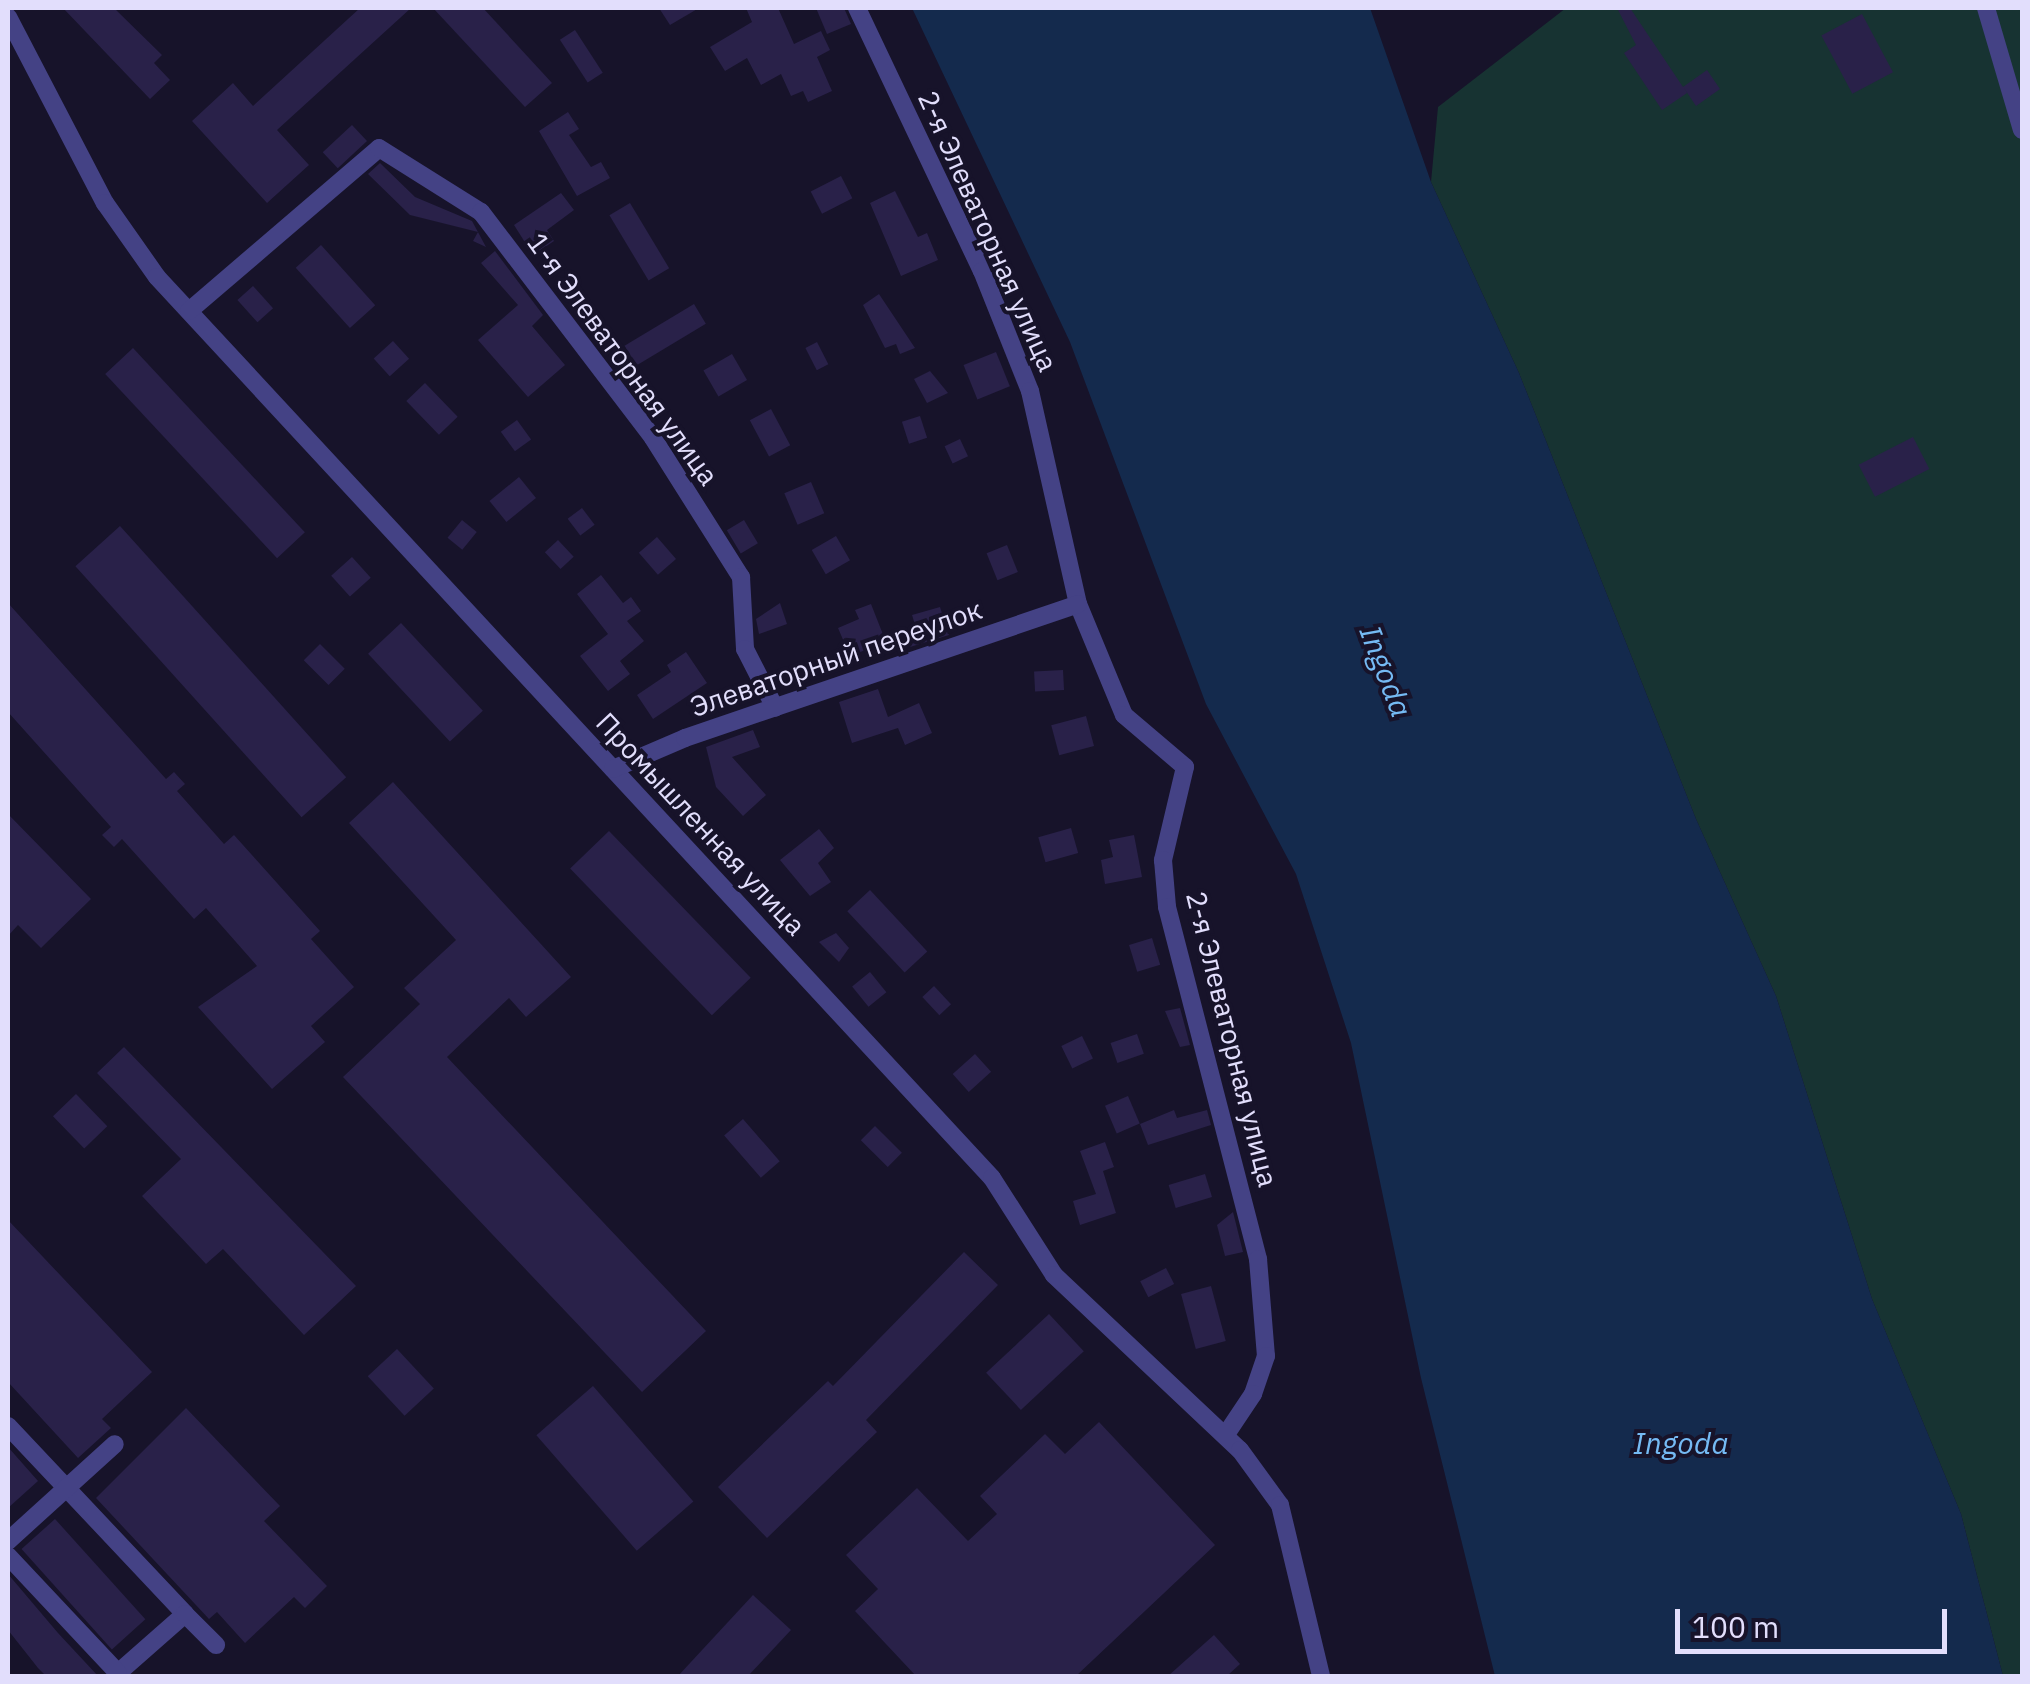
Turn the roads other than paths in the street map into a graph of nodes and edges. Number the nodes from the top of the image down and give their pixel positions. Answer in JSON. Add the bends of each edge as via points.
{"nodes":[{"id":1,"x":857,"y":8,"type":"edge"},
{"id":2,"x":1986,"y":8,"type":"edge"},
{"id":3,"x":8,"y":17,"type":"edge"},
{"id":4,"x":2022,"y":130,"type":"edge"},
{"id":5,"x":188,"y":312,"type":"junction"},
{"id":6,"x":1078,"y":604,"type":"junction"},
{"id":7,"x":774,"y":708,"type":"junction"},
{"id":8,"x":612,"y":769,"type":"junction"},
{"id":9,"x":8,"y":1426,"type":"edge"},
{"id":10,"x":1225,"y":1436,"type":"junction"},
{"id":11,"x":115,"y":1444,"type":"dead end"},
{"id":12,"x":66,"y":1488,"type":"junction"},
{"id":13,"x":8,"y":1542,"type":"edge"},
{"id":14,"x":8,"y":1556,"type":"edge"},
{"id":15,"x":185,"y":1614,"type":"junction"},
{"id":16,"x":216,"y":1645,"type":"dead end"},
{"id":17,"x":1320,"y":1676,"type":"edge"}],
"edges":[{"from":1,"to":6,"type":"street","name":"2-я Элеваторная улица","via":[[982,272],[1030,391]]},
{"from":2,"to":4,"type":"street"},
{"from":3,"to":5,"type":"street","name":"Промышленная улица","via":[[106,203]]},
{"from":5,"to":7,"type":"street","name":"1-я Элеваторная улица","via":[[379,148],[481,212],[653,438],[741,577],[745,649]]},
{"from":5,"to":8,"type":"street","name":"Промышленная улица"},
{"from":6,"to":7,"type":"street","name":"Элеваторный переулок"},
{"from":6,"to":10,"type":"street","name":"2-я Элеваторная улица","via":[[1124,715],[1186,768],[1162,860],[1167,907],[1258,1260],[1266,1356],[1254,1394]]},
{"from":7,"to":8,"type":"street","name":"Элеваторный переулок"},
{"from":8,"to":10,"type":"street","name":"Промышленная улица","via":[[992,1178],[1054,1275]]},
{"from":9,"to":12,"type":"street"},
{"from":10,"to":17,"type":"street","name":"Промышленная улица","via":[[1280,1504]]},
{"from":11,"to":12,"type":"street"},
{"from":12,"to":13,"type":"street"},
{"from":12,"to":15,"type":"street"},
{"from":14,"to":15,"type":"street","via":[[118,1673]]},
{"from":15,"to":16,"type":"street"}]}
